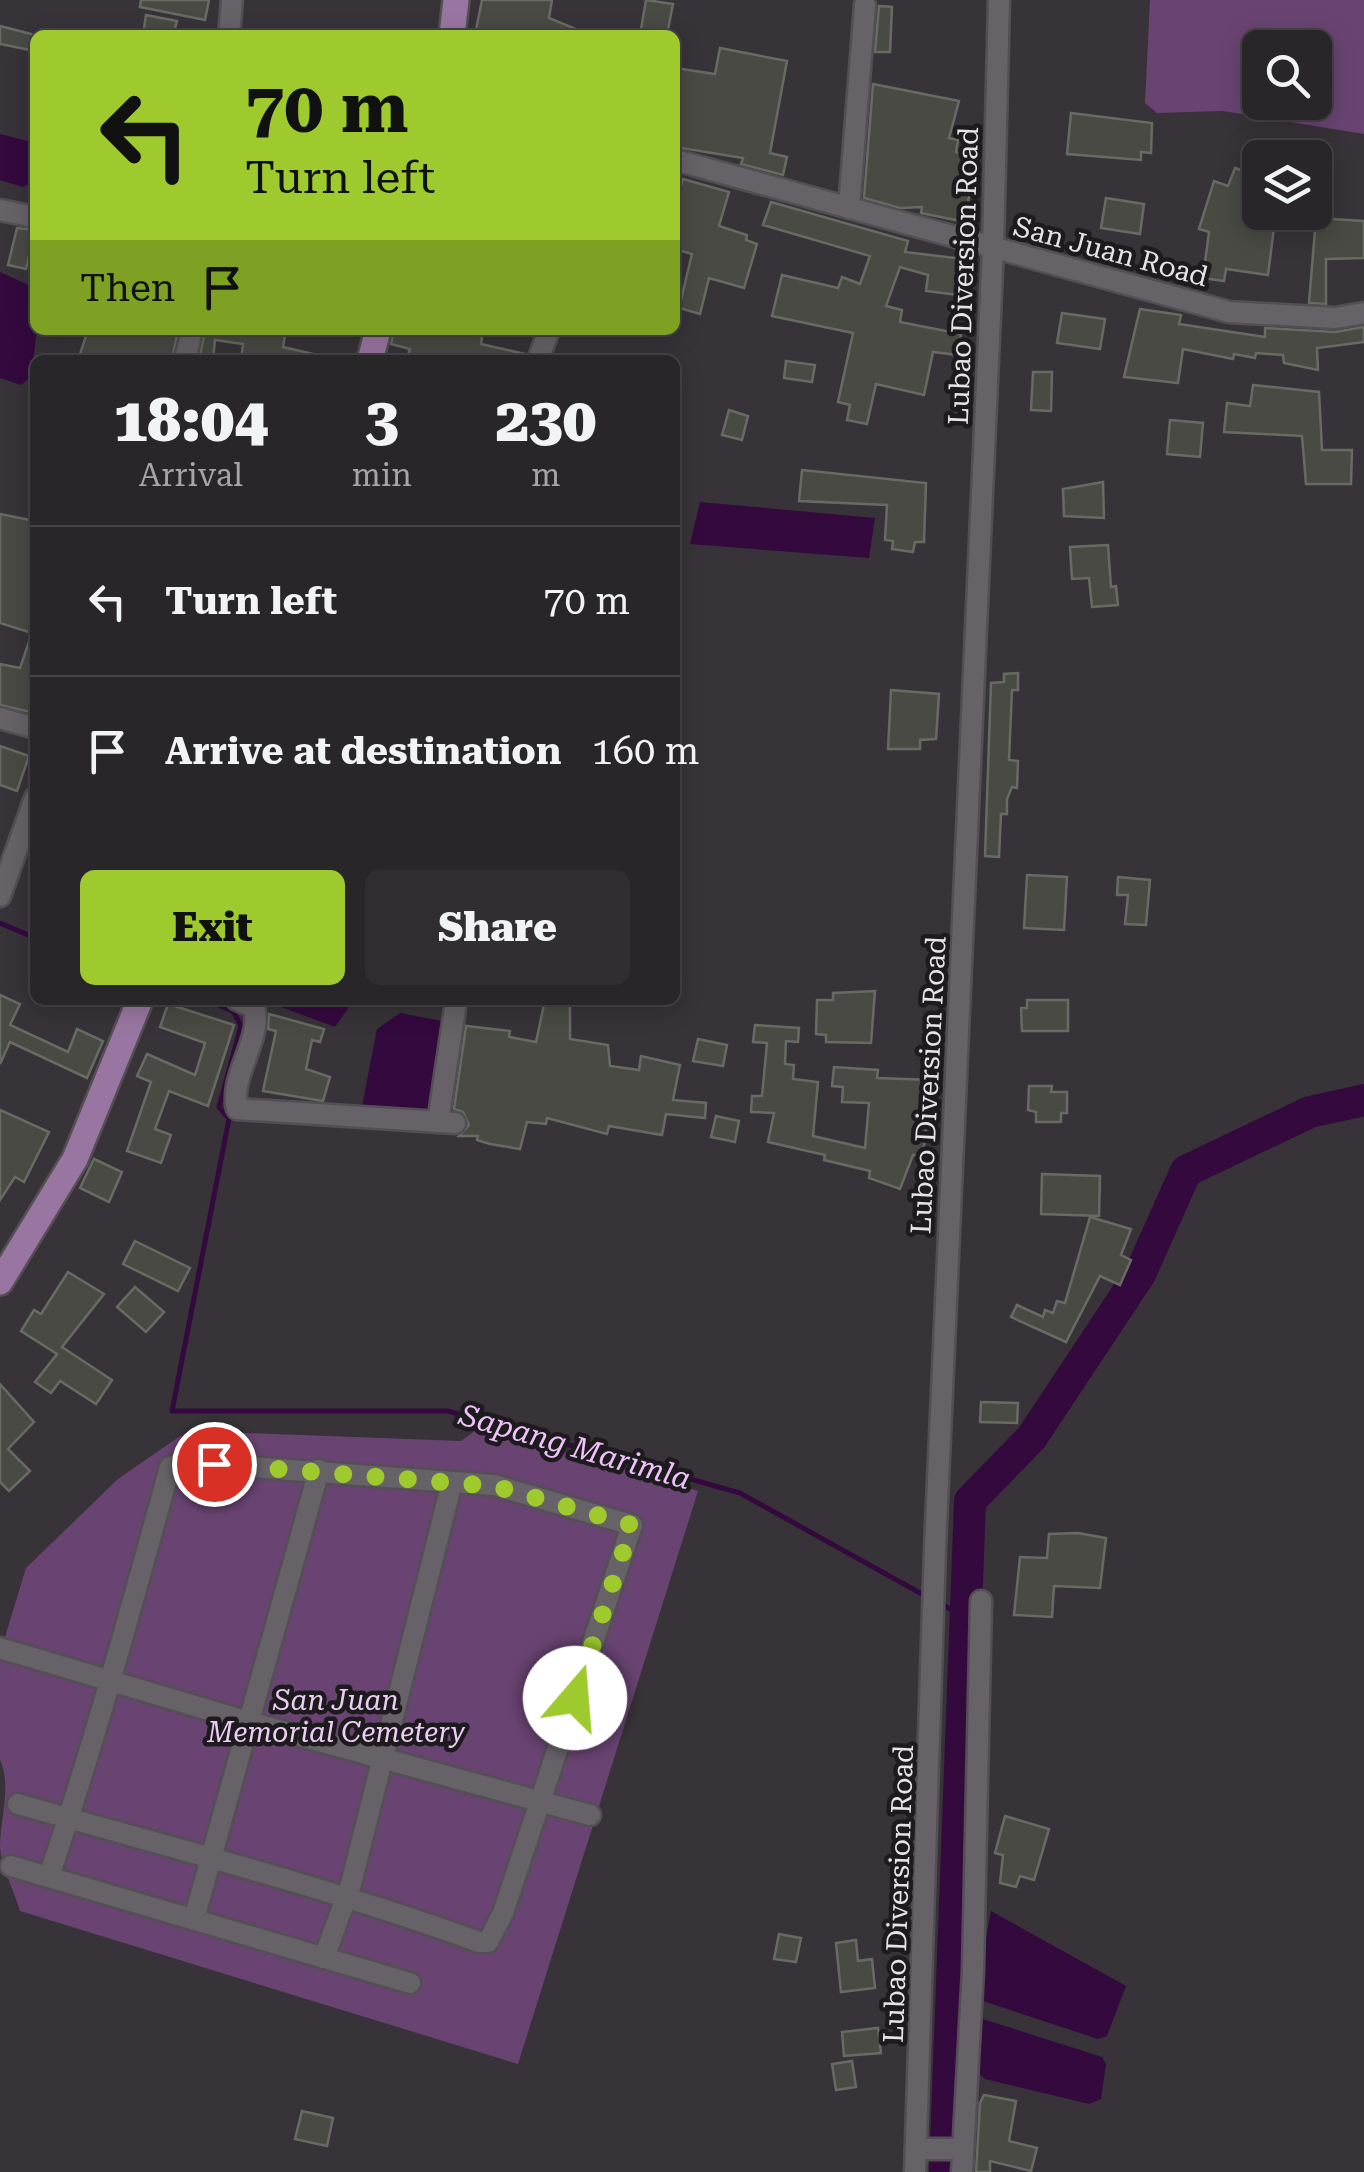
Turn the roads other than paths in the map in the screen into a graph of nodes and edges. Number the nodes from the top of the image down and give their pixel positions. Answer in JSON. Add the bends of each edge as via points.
{"nodes":[{"id":1,"x":232,"y":0,"type":"edge"},
{"id":2,"x":456,"y":0,"type":"edge"},
{"id":3,"x":1000,"y":0,"type":"edge"},
{"id":4,"x":865,"y":5,"type":"dead end"},
{"id":5,"x":229,"y":30,"type":"edge"},
{"id":6,"x":453,"y":30,"type":"edge"},
{"id":7,"x":680,"y":161,"type":"edge"},
{"id":8,"x":849,"y":208,"type":"junction"},
{"id":9,"x":0,"y":210,"type":"edge"},
{"id":10,"x":30,"y":216,"type":"edge"},
{"id":11,"x":993,"y":248,"type":"junction"},
{"id":12,"x":1364,"y":313,"type":"edge"},
{"id":13,"x":0,"y":718,"type":"edge"},
{"id":14,"x":30,"y":727,"type":"edge"},
{"id":15,"x":30,"y":812,"type":"edge"},
{"id":16,"x":0,"y":896,"type":"edge"},
{"id":17,"x":138,"y":1005,"type":"edge"},
{"id":18,"x":249,"y":1005,"type":"edge"},
{"id":19,"x":456,"y":1005,"type":"edge"},
{"id":20,"x":0,"y":1282,"type":"edge"},
{"id":21,"x":320,"y":1470,"type":"junction"},
{"id":22,"x":452,"y":1482,"type":"junction"},
{"id":23,"x":981,"y":1602,"type":"dead end"},
{"id":24,"x":0,"y":1648,"type":"edge"},
{"id":25,"x":110,"y":1681,"type":"junction"},
{"id":26,"x":249,"y":1722,"type":"junction"},
{"id":27,"x":382,"y":1758,"type":"junction"},
{"id":28,"x":541,"y":1802,"type":"junction"},
{"id":29,"x":18,"y":1804,"type":"dead end"},
{"id":30,"x":590,"y":1815,"type":"dead end"},
{"id":31,"x":69,"y":1818,"type":"junction"},
{"id":32,"x":211,"y":1860,"type":"junction"},
{"id":33,"x":12,"y":1866,"type":"dead end"},
{"id":34,"x":48,"y":1876,"type":"junction"},
{"id":35,"x":347,"y":1898,"type":"junction"},
{"id":36,"x":194,"y":1920,"type":"junction"},
{"id":37,"x":324,"y":1958,"type":"junction"},
{"id":38,"x":410,"y":1983,"type":"dead end"},
{"id":39,"x":921,"y":2149,"type":"junction"},
{"id":40,"x":960,"y":2149,"type":"junction"},
{"id":41,"x":915,"y":2172,"type":"edge"},
{"id":42,"x":962,"y":2172,"type":"edge"}],
"edges":[{"from":1,"to":5,"type":"street"},
{"from":2,"to":6,"type":"main road"},
{"from":3,"to":11,"type":"street","name":"Lubao Diversion Road"},
{"from":4,"to":8,"type":"street"},
{"from":7,"to":8,"type":"street","name":"San Juan Road"},
{"from":8,"to":11,"type":"street","name":"San Juan Road"},
{"from":9,"to":10,"type":"street"},
{"from":11,"to":12,"type":"street","name":"San Juan Road","via":[[1229,312],[1335,318]]},
{"from":11,"to":39,"type":"street","name":"Lubao Diversion Road","via":[[935,1548]]},
{"from":13,"to":14,"type":"street"},
{"from":15,"to":16,"type":"street"},
{"from":17,"to":20,"type":"main road","via":[[75,1159]]},
{"from":18,"to":19,"type":"street","via":[[258,1019],[255,1047],[237,1109],[447,1122]]},
{"from":21,"to":22,"type":"street"},
{"from":21,"to":25,"type":"street","via":[[183,1462],[170,1468]]},
{"from":21,"to":26,"type":"street"},
{"from":22,"to":27,"type":"street"},
{"from":22,"to":28,"type":"street","via":[[494,1486],[632,1525]]},
{"from":23,"to":40,"type":"street","via":[[974,1952]]},
{"from":24,"to":25,"type":"street"},
{"from":25,"to":26,"type":"street"},
{"from":25,"to":31,"type":"street"},
{"from":26,"to":27,"type":"street"},
{"from":26,"to":32,"type":"street"},
{"from":27,"to":28,"type":"street"},
{"from":27,"to":35,"type":"street"},
{"from":28,"to":30,"type":"street"},
{"from":28,"to":35,"type":"street","via":[[488,1942]]},
{"from":29,"to":31,"type":"street"},
{"from":31,"to":32,"type":"street"},
{"from":31,"to":34,"type":"street"},
{"from":32,"to":35,"type":"street"},
{"from":32,"to":36,"type":"street"},
{"from":33,"to":34,"type":"street"},
{"from":34,"to":36,"type":"street"},
{"from":35,"to":37,"type":"street"},
{"from":36,"to":37,"type":"street"},
{"from":37,"to":38,"type":"street"},
{"from":39,"to":40,"type":"street"},
{"from":39,"to":41,"type":"street","name":"Lubao Diversion Road"},
{"from":40,"to":42,"type":"street"}]}
